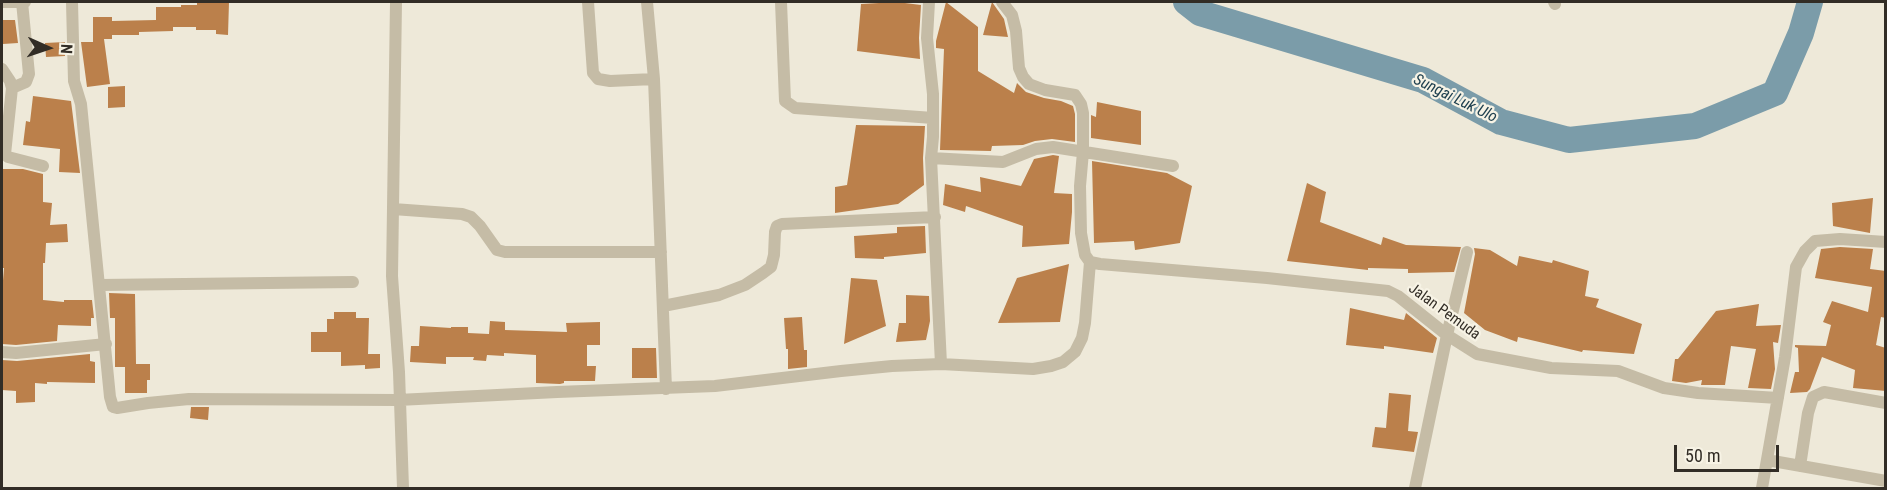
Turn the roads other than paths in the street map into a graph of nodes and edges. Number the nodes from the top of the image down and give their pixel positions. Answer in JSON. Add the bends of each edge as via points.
{"nodes":[{"id":1,"x":2,"y":2,"type":"edge"},
{"id":2,"x":23,"y":2,"type":"edge"},
{"id":3,"x":72,"y":2,"type":"edge"},
{"id":4,"x":396,"y":2,"type":"edge"},
{"id":5,"x":588,"y":2,"type":"edge"},
{"id":6,"x":647,"y":2,"type":"edge"},
{"id":7,"x":782,"y":2,"type":"edge"},
{"id":8,"x":929,"y":2,"type":"edge"},
{"id":9,"x":1002,"y":2,"type":"edge"},
{"id":10,"x":2,"y":69,"type":"edge"},
{"id":11,"x":654,"y":79,"type":"junction"},
{"id":12,"x":12,"y":88,"type":"junction"},
{"id":13,"x":933,"y":118,"type":"junction"},
{"id":14,"x":4,"y":148,"type":"edge"},
{"id":15,"x":1083,"y":152,"type":"junction"},
{"id":16,"x":931,"y":158,"type":"junction"},
{"id":17,"x":43,"y":166,"type":"dead end"},
{"id":18,"x":1173,"y":166,"type":"dead end"},
{"id":19,"x":393,"y":208,"type":"junction"},
{"id":20,"x":935,"y":217,"type":"junction"},
{"id":21,"x":1886,"y":242,"type":"edge"},
{"id":22,"x":661,"y":252,"type":"junction"},
{"id":23,"x":1467,"y":252,"type":"dead end"},
{"id":24,"x":1090,"y":261,"type":"junction"},
{"id":25,"x":353,"y":282,"type":"dead end"},
{"id":26,"x":100,"y":285,"type":"junction"},
{"id":27,"x":663,"y":306,"type":"junction"},
{"id":28,"x":1447,"y":335,"type":"junction"},
{"id":29,"x":106,"y":344,"type":"junction"},
{"id":30,"x":2,"y":352,"type":"edge"},
{"id":31,"x":941,"y":364,"type":"junction"},
{"id":32,"x":666,"y":389,"type":"junction"},
{"id":33,"x":1778,"y":398,"type":"junction"},
{"id":34,"x":398,"y":400,"type":"junction"},
{"id":35,"x":1886,"y":403,"type":"edge"},
{"id":36,"x":1766,"y":466,"type":"junction"},
{"id":37,"x":1800,"y":466,"type":"junction"},
{"id":38,"x":1886,"y":481,"type":"edge"},
{"id":39,"x":403,"y":489,"type":"edge"},
{"id":40,"x":1415,"y":489,"type":"edge"},
{"id":41,"x":1762,"y":489,"type":"edge"}],
"edges":[{"from":1,"to":2,"type":"street"},
{"from":2,"to":12,"type":"street","via":[[29,74],[26,82]]},
{"from":3,"to":26,"type":"street","via":[[74,81],[81,104]]},
{"from":4,"to":19,"type":"street"},
{"from":5,"to":11,"type":"street","via":[[592,73],[598,79],[610,81]]},
{"from":6,"to":11,"type":"street"},
{"from":7,"to":13,"type":"street","via":[[785,101],[795,108]]},
{"from":8,"to":13,"type":"street","via":[[927,38]]},
{"from":9,"to":15,"type":"street","via":[[1012,15],[1023,77],[1045,90],[1075,95],[1081,104]]},
{"from":10,"to":12,"type":"street"},
{"from":11,"to":22,"type":"street"},
{"from":12,"to":14,"type":"street"},
{"from":13,"to":16,"type":"street"},
{"from":14,"to":17,"type":"street","via":[[8,157]]},
{"from":15,"to":16,"type":"street","via":[[1044,148],[1003,162]]},
{"from":15,"to":18,"type":"street"},
{"from":15,"to":24,"type":"street","via":[[1081,232]]},
{"from":16,"to":20,"type":"street"},
{"from":19,"to":22,"type":"street","via":[[471,217],[497,250],[505,252]]},
{"from":19,"to":34,"type":"street"},
{"from":20,"to":27,"type":"street","via":[[782,224],[775,232],[771,267],[763,273],[719,296]]},
{"from":20,"to":31,"type":"street"},
{"from":21,"to":33,"type":"street","via":[[1827,239],[1815,241],[1805,251],[1796,267]]},
{"from":22,"to":27,"type":"street"},
{"from":23,"to":28,"type":"street"},
{"from":24,"to":28,"type":"street","name":"Jalan Pemuda","via":[[1388,291]]},
{"from":24,"to":31,"type":"street","via":[[1082,338],[1075,352],[1063,362],[1033,369]]},
{"from":25,"to":26,"type":"street"},
{"from":26,"to":29,"type":"street"},
{"from":27,"to":32,"type":"street"},
{"from":28,"to":33,"type":"street","name":"Jalan Pemuda","via":[[1477,354],[1523,364],[1618,371],[1664,388],[1698,393]]},
{"from":28,"to":40,"type":"street"},
{"from":29,"to":30,"type":"street"},
{"from":29,"to":34,"type":"street","via":[[113,407],[196,399]]},
{"from":31,"to":32,"type":"street","via":[[841,370]]},
{"from":32,"to":34,"type":"street"},
{"from":33,"to":36,"type":"street"},
{"from":34,"to":39,"type":"street"},
{"from":35,"to":37,"type":"street","via":[[1824,392],[1813,398]]},
{"from":36,"to":37,"type":"street"},
{"from":36,"to":41,"type":"street"},
{"from":37,"to":38,"type":"street"}]}
